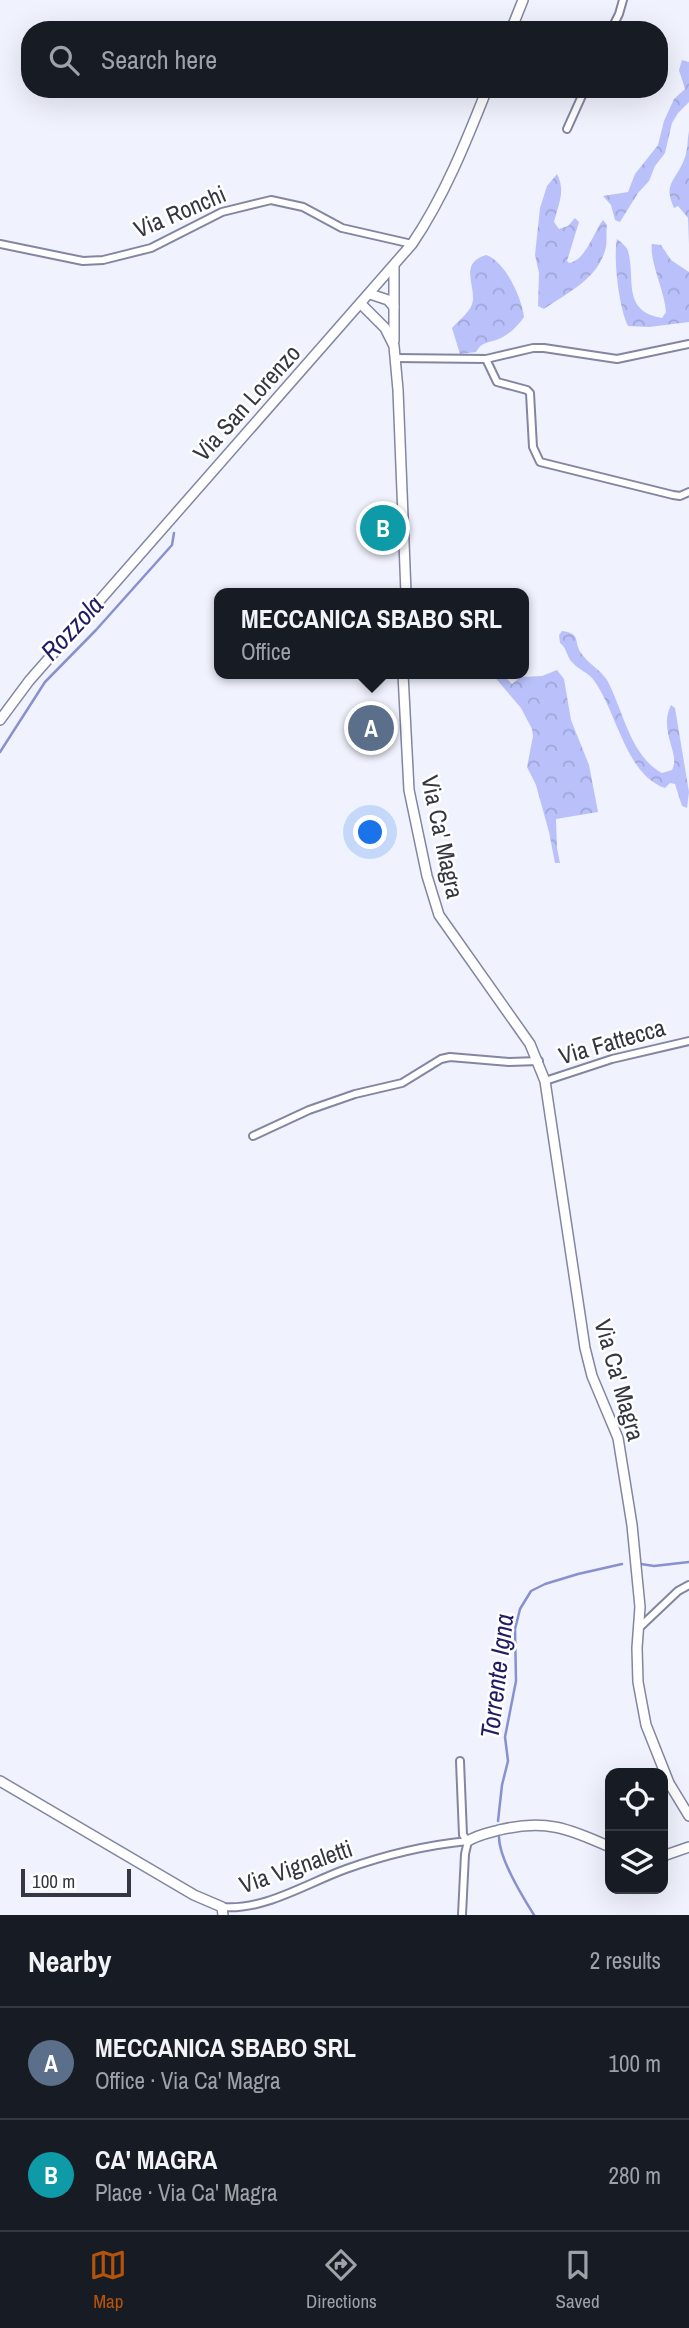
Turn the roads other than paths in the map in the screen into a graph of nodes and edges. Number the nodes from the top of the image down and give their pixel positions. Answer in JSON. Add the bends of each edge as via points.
{"nodes":[{"id":1,"x":523,"y":0,"type":"edge"},
{"id":2,"x":623,"y":0,"type":"edge"},
{"id":3,"x":515,"y":21,"type":"edge"},
{"id":4,"x":616,"y":21,"type":"edge"},
{"id":5,"x":483,"y":98,"type":"edge"},
{"id":6,"x":581,"y":98,"type":"edge"},
{"id":7,"x":567,"y":129,"type":"dead end"},
{"id":8,"x":0,"y":244,"type":"edge"},
{"id":9,"x":412,"y":244,"type":"junction"},
{"id":10,"x":394,"y":267,"type":"junction"},
{"id":11,"x":370,"y":293,"type":"junction"},
{"id":12,"x":361,"y":304,"type":"junction"},
{"id":13,"x":394,"y":316,"type":"junction"},
{"id":14,"x":689,"y":344,"type":"edge"},
{"id":15,"x":394,"y":346,"type":"junction"},
{"id":16,"x":395,"y":358,"type":"junction"},
{"id":17,"x":486,"y":359,"type":"junction"},
{"id":18,"x":689,"y":492,"type":"edge"},
{"id":19,"x":405,"y":588,"type":"edge"},
{"id":20,"x":403,"y":679,"type":"edge"},
{"id":21,"x":0,"y":720,"type":"edge"},
{"id":22,"x":689,"y":1041,"type":"edge"},
{"id":23,"x":539,"y":1061,"type":"junction"},
{"id":24,"x":545,"y":1081,"type":"junction"},
{"id":25,"x":253,"y":1136,"type":"dead end"},
{"id":26,"x":689,"y":1585,"type":"edge"},
{"id":27,"x":640,"y":1627,"type":"junction"},
{"id":28,"x":460,"y":1761,"type":"dead end"},
{"id":29,"x":0,"y":1781,"type":"edge"},
{"id":30,"x":689,"y":1816,"type":"edge"},
{"id":31,"x":468,"y":1841,"type":"junction"},
{"id":32,"x":605,"y":1845,"type":"edge"},
{"id":33,"x":689,"y":1847,"type":"edge"},
{"id":34,"x":668,"y":1854,"type":"edge"},
{"id":35,"x":222,"y":1911,"type":"edge"},
{"id":36,"x":462,"y":1915,"type":"edge"}],
"edges":[{"from":1,"to":3,"type":"street"},
{"from":2,"to":4,"type":"street"},
{"from":5,"to":9,"type":"street","name":"Via San Lorenzo","via":[[455,166]]},
{"from":6,"to":7,"type":"street"},
{"from":8,"to":9,"type":"street","name":"Via Ronchi","via":[[83,261],[103,260],[151,248],[222,212],[271,201],[303,207],[342,228]]},
{"from":9,"to":10,"type":"street","name":"Via San Lorenzo"},
{"from":10,"to":11,"type":"street","name":"Via San Lorenzo"},
{"from":10,"to":13,"type":"street"},
{"from":11,"to":12,"type":"street","name":"Via San Lorenzo"},
{"from":11,"to":13,"type":"street","via":[[388,300]]},
{"from":12,"to":15,"type":"street","via":[[385,328]]},
{"from":12,"to":21,"type":"street","name":"Via San Lorenzo","via":[[146,545]]},
{"from":13,"to":15,"type":"street"},
{"from":14,"to":17,"type":"street","via":[[617,359],[533,348]]},
{"from":15,"to":16,"type":"street"},
{"from":16,"to":17,"type":"street"},
{"from":16,"to":19,"type":"street"},
{"from":17,"to":18,"type":"street","via":[[497,382],[530,393],[533,447],[540,463],[673,495]]},
{"from":20,"to":23,"type":"street","name":"Via Ca' Magra","via":[[410,790],[426,876],[439,915]]},
{"from":22,"to":24,"type":"street","name":"Via Fattecca"},
{"from":23,"to":24,"type":"street","name":"Via Ca' Magra"},
{"from":23,"to":25,"type":"street","via":[[450,1056],[394,1086],[309,1110]]},
{"from":24,"to":27,"type":"street","name":"Via Ca' Magra","via":[[585,1348],[618,1438],[632,1525]]},
{"from":26,"to":27,"type":"street"},
{"from":27,"to":30,"type":"street","name":"Via Ca' Magra","via":[[638,1672],[646,1725],[669,1783]]},
{"from":28,"to":31,"type":"street","via":[[463,1835]]},
{"from":29,"to":35,"type":"street","name":"Via Vignaletti"},
{"from":31,"to":32,"type":"street","name":"Via Vignaletti","via":[[539,1823]]},
{"from":31,"to":35,"type":"street","name":"Via Vignaletti","via":[[393,1854],[257,1905]]},
{"from":31,"to":36,"type":"street"},
{"from":33,"to":34,"type":"street"}]}
